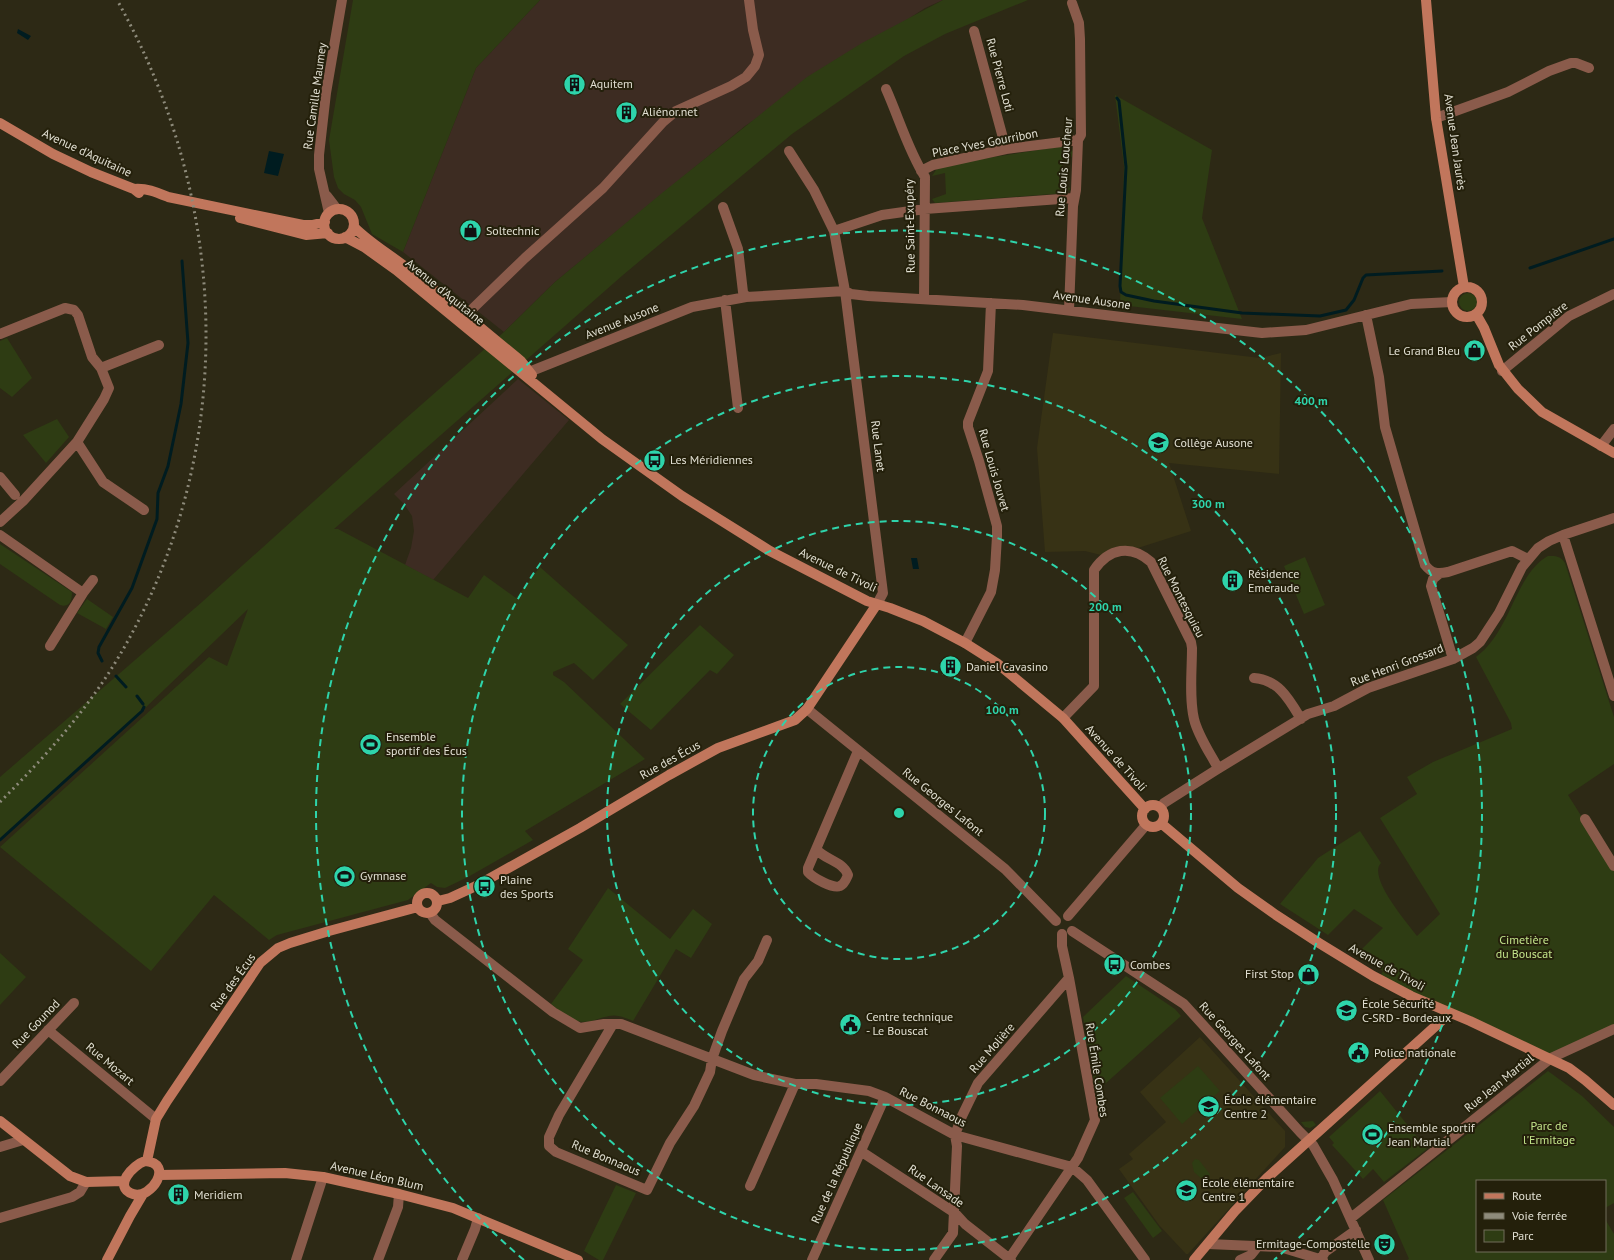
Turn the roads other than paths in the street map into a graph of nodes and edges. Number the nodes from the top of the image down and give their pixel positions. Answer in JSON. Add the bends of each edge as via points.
{"nodes":[{"id":1,"x":342,"y":0,"type":"edge"},
{"id":2,"x":749,"y":0,"type":"edge"},
{"id":3,"x":1426,"y":0,"type":"edge"},
{"id":4,"x":1072,"y":3,"type":"dead end"},
{"id":5,"x":974,"y":32,"type":"dead end"},
{"id":6,"x":1589,"y":68,"type":"dead end"},
{"id":7,"x":886,"y":89,"type":"dead end"},
{"id":8,"x":1436,"y":118,"type":"junction"},
{"id":9,"x":0,"y":123,"type":"edge"},
{"id":10,"x":0,"y":128,"type":"edge"},
{"id":11,"x":1078,"y":140,"type":"junction"},
{"id":12,"x":30,"y":141,"type":"junction"},
{"id":13,"x":1006,"y":149,"type":"junction"},
{"id":14,"x":789,"y":151,"type":"dead end"},
{"id":15,"x":921,"y":171,"type":"junction"},
{"id":16,"x":1074,"y":198,"type":"junction"},
{"id":17,"x":723,"y":206,"type":"dead end"},
{"id":18,"x":212,"y":207,"type":"junction"},
{"id":19,"x":925,"y":209,"type":"junction"},
{"id":20,"x":330,"y":215,"type":"junction"},
{"id":21,"x":354,"y":227,"type":"junction"},
{"id":22,"x":834,"y":231,"type":"junction"},
{"id":23,"x":328,"y":233,"type":"junction"},
{"id":24,"x":345,"y":237,"type":"junction"},
{"id":25,"x":1464,"y":287,"type":"junction"},
{"id":26,"x":845,"y":291,"type":"junction"},
{"id":27,"x":1614,"y":294,"type":"edge"},
{"id":28,"x":746,"y":297,"type":"junction"},
{"id":29,"x":924,"y":299,"type":"junction"},
{"id":30,"x":725,"y":300,"type":"junction"},
{"id":31,"x":1452,"y":302,"type":"junction"},
{"id":32,"x":991,"y":303,"type":"junction"},
{"id":33,"x":1069,"y":310,"type":"junction"},
{"id":34,"x":1476,"y":314,"type":"junction"},
{"id":35,"x":1366,"y":315,"type":"junction"},
{"id":36,"x":465,"y":316,"type":"junction"},
{"id":37,"x":454,"y":317,"type":"junction"},
{"id":38,"x":0,"y":334,"type":"edge"},
{"id":39,"x":496,"y":341,"type":"joint"},
{"id":40,"x":159,"y":345,"type":"dead end"},
{"id":41,"x":101,"y":368,"type":"junction"},
{"id":42,"x":1502,"y":371,"type":"junction"},
{"id":43,"x":526,"y":372,"type":"junction"},
{"id":44,"x":738,"y":408,"type":"dead end"},
{"id":45,"x":1614,"y":429,"type":"edge"},
{"id":46,"x":77,"y":442,"type":"junction"},
{"id":47,"x":1601,"y":446,"type":"junction"},
{"id":48,"x":1614,"y":454,"type":"edge"},
{"id":49,"x":0,"y":477,"type":"edge"},
{"id":50,"x":16,"y":495,"type":"dead end"},
{"id":51,"x":144,"y":510,"type":"dead end"},
{"id":52,"x":1614,"y":518,"type":"edge"},
{"id":53,"x":0,"y":522,"type":"edge"},
{"id":54,"x":0,"y":535,"type":"edge"},
{"id":55,"x":1562,"y":535,"type":"junction"},
{"id":56,"x":1528,"y":558,"type":"junction"},
{"id":57,"x":1439,"y":574,"type":"junction"},
{"id":58,"x":93,"y":580,"type":"dead end"},
{"id":59,"x":83,"y":593,"type":"junction"},
{"id":60,"x":877,"y":604,"type":"junction"},
{"id":61,"x":965,"y":642,"type":"junction"},
{"id":62,"x":50,"y":646,"type":"dead end"},
{"id":63,"x":1453,"y":659,"type":"junction"},
{"id":64,"x":1254,"y":678,"type":"dead end"},
{"id":65,"x":1614,"y":696,"type":"edge"},
{"id":66,"x":807,"y":709,"type":"junction"},
{"id":67,"x":1063,"y":718,"type":"junction"},
{"id":68,"x":1301,"y":719,"type":"junction"},
{"id":69,"x":858,"y":750,"type":"junction"},
{"id":70,"x":1218,"y":768,"type":"junction"},
{"id":71,"x":1161,"y":807,"type":"junction"},
{"id":72,"x":1144,"y":809,"type":"junction"},
{"id":73,"x":1585,"y":819,"type":"dead end"},
{"id":74,"x":1162,"y":824,"type":"junction"},
{"id":75,"x":1146,"y":825,"type":"junction"},
{"id":76,"x":816,"y":849,"type":"dead end"},
{"id":77,"x":1614,"y":866,"type":"edge"},
{"id":78,"x":438,"y":902,"type":"junction"},
{"id":79,"x":418,"y":907,"type":"junction"},
{"id":80,"x":430,"y":913,"type":"junction"},
{"id":81,"x":1068,"y":916,"type":"junction"},
{"id":82,"x":1056,"y":921,"type":"junction"},
{"id":83,"x":1067,"y":932,"type":"junction"},
{"id":84,"x":767,"y":940,"type":"dead end"},
{"id":85,"x":1069,"y":978,"type":"junction"},
{"id":86,"x":74,"y":1003,"type":"dead end"},
{"id":87,"x":1450,"y":1013,"type":"junction"},
{"id":88,"x":613,"y":1024,"type":"junction"},
{"id":89,"x":1614,"y":1029,"type":"edge"},
{"id":90,"x":48,"y":1030,"type":"junction"},
{"id":91,"x":1551,"y":1058,"type":"junction"},
{"id":92,"x":712,"y":1059,"type":"junction"},
{"id":93,"x":0,"y":1081,"type":"edge"},
{"id":94,"x":795,"y":1084,"type":"junction"},
{"id":95,"x":885,"y":1097,"type":"junction"},
{"id":96,"x":1614,"y":1105,"type":"edge"},
{"id":97,"x":156,"y":1119,"type":"junction"},
{"id":98,"x":0,"y":1122,"type":"edge"},
{"id":99,"x":955,"y":1135,"type":"junction"},
{"id":100,"x":23,"y":1140,"type":"junction"},
{"id":101,"x":1308,"y":1141,"type":"junction"},
{"id":102,"x":0,"y":1147,"type":"edge"},
{"id":103,"x":862,"y":1152,"type":"junction"},
{"id":104,"x":147,"y":1161,"type":"junction"},
{"id":105,"x":1072,"y":1167,"type":"junction"},
{"id":106,"x":159,"y":1175,"type":"junction"},
{"id":107,"x":323,"y":1177,"type":"junction"},
{"id":108,"x":124,"y":1181,"type":"junction"},
{"id":109,"x":86,"y":1182,"type":"junction"},
{"id":110,"x":750,"y":1186,"type":"dead end"},
{"id":111,"x":128,"y":1191,"type":"junction"},
{"id":112,"x":143,"y":1194,"type":"junction"},
{"id":113,"x":399,"y":1194,"type":"junction"},
{"id":114,"x":955,"y":1213,"type":"junction"},
{"id":115,"x":130,"y":1216,"type":"junction"},
{"id":116,"x":0,"y":1218,"type":"edge"},
{"id":117,"x":478,"y":1218,"type":"junction"},
{"id":118,"x":1351,"y":1218,"type":"junction"},
{"id":119,"x":1356,"y":1230,"type":"junction"},
{"id":120,"x":1208,"y":1244,"type":"junction"},
{"id":121,"x":1259,"y":1245,"type":"junction"},
{"id":122,"x":1010,"y":1259,"type":"edge"},
{"id":123,"x":107,"y":1260,"type":"edge"},
{"id":124,"x":296,"y":1260,"type":"edge"},
{"id":125,"x":378,"y":1260,"type":"edge"},
{"id":126,"x":462,"y":1260,"type":"edge"},
{"id":127,"x":578,"y":1260,"type":"edge"},
{"id":128,"x":812,"y":1260,"type":"edge"},
{"id":129,"x":934,"y":1260,"type":"edge"},
{"id":130,"x":1145,"y":1260,"type":"edge"},
{"id":131,"x":1194,"y":1260,"type":"edge"},
{"id":132,"x":1240,"y":1260,"type":"edge"},
{"id":133,"x":1322,"y":1260,"type":"edge"},
{"id":134,"x":1369,"y":1260,"type":"edge"}],
"edges":[{"from":1,"to":20,"type":"street","name":"Rue Camille Maumey","via":[[326,93],[319,155],[319,169]]},
{"from":2,"to":36,"type":"street","via":[[759,55],[755,66],[746,77],[676,111],[663,122],[603,188]]},
{"from":3,"to":8,"type":"street","name":"Avenue Jean Jaurès"},
{"from":4,"to":11,"type":"street","name":"Rue Louis Loucheur","via":[[1079,23],[1080,39],[1081,135]]},
{"from":5,"to":13,"type":"street","name":"Rue Pierre Loti"},
{"from":6,"to":8,"type":"street","via":[[1571,63],[1508,92]]},
{"from":7,"to":15,"type":"street","name":"Rue Saint-Exupéry"},
{"from":8,"to":25,"type":"street","name":"Avenue Jean Jaurès"},
{"from":9,"to":12,"type":"street","name":"Avenue d'Aquitaine"},
{"from":10,"to":12,"type":"street","name":"Avenue d'Aquitaine"},
{"from":11,"to":13,"type":"street","name":"Place Yves Gourribon"},
{"from":11,"to":16,"type":"street","name":"Rue Louis Loucheur"},
{"from":12,"to":18,"type":"street","name":"Avenue d'Aquitaine","via":[[141,194]]},
{"from":13,"to":15,"type":"street","name":"Place Yves Gourribon"},
{"from":14,"to":22,"type":"street","name":"Rue Lanet","via":[[814,190]]},
{"from":15,"to":19,"type":"street","name":"Rue Saint-Exupéry","via":[[925,177]]},
{"from":16,"to":19,"type":"street"},
{"from":16,"to":33,"type":"street","name":"Rue Louis Loucheur"},
{"from":17,"to":28,"type":"street","via":[[738,250],[743,292]]},
{"from":18,"to":20,"type":"street","name":"Avenue d'Aquitaine","via":[[304,225],[312,225]]},
{"from":18,"to":23,"type":"street","name":"Avenue d'Aquitaine","via":[[236,217],[306,236]]},
{"from":19,"to":22,"type":"street","via":[[882,215]]},
{"from":19,"to":29,"type":"street","name":"Rue Saint-Exupéry"},
{"from":20,"to":21,"type":"street","via":[[342,209],[350,214]]},
{"from":20,"to":23,"type":"street","via":[[325,226]]},
{"from":21,"to":24,"type":"street"},
{"from":21,"to":36,"type":"street","name":"Avenue d'Aquitaine","via":[[368,241],[393,257]]},
{"from":22,"to":26,"type":"street","name":"Rue Lanet"},
{"from":23,"to":24,"type":"street","via":[[336,238]]},
{"from":24,"to":37,"type":"street","name":"Avenue d'Aquitaine","via":[[396,270]]},
{"from":25,"to":31,"type":"street","via":[[1456,292]]},
{"from":25,"to":34,"type":"street","via":[[1474,288],[1481,296],[1482,306]]},
{"from":26,"to":28,"type":"street","name":"Avenue Ausone"},
{"from":26,"to":29,"type":"street","name":"Avenue Ausone","via":[[859,295]]},
{"from":26,"to":60,"type":"street","name":"Rue Lanet","via":[[883,593]]},
{"from":27,"to":42,"type":"street","name":"Rue Pompière","via":[[1569,316]]},
{"from":28,"to":30,"type":"street","name":"Avenue Ausone"},
{"from":29,"to":32,"type":"street","name":"Avenue Ausone"},
{"from":30,"to":43,"type":"street","name":"Avenue Ausone","via":[[692,307]]},
{"from":30,"to":44,"type":"street"},
{"from":31,"to":34,"type":"street","via":[[1460,315],[1468,317]]},
{"from":31,"to":35,"type":"street","name":"Avenue Ausone","via":[[1412,304]]},
{"from":32,"to":33,"type":"street","name":"Avenue Ausone"},
{"from":32,"to":61,"type":"street","name":"Rue Louis Jouvet","via":[[988,371],[968,427],[997,526],[995,570],[991,592]]},
{"from":33,"to":35,"type":"street","name":"Avenue Ausone","via":[[1262,333],[1306,330]]},
{"from":34,"to":42,"type":"street"},
{"from":35,"to":57,"type":"street","via":[[1379,378],[1385,427],[1395,465],[1425,565],[1430,572]]},
{"from":36,"to":37,"type":"street"},
{"from":36,"to":39,"type":"street","name":"Avenue d'Aquitaine"},
{"from":37,"to":43,"type":"street","name":"Avenue d'Aquitaine"},
{"from":38,"to":41,"type":"street","via":[[65,308],[74,310],[92,357]]},
{"from":39,"to":43,"type":"street","name":"Avenue de Tivoli","via":[[521,361]]},
{"from":40,"to":41,"type":"street"},
{"from":41,"to":46,"type":"street","via":[[110,388]]},
{"from":42,"to":47,"type":"street","via":[[1542,412]]},
{"from":43,"to":60,"type":"street","name":"Avenue de Tivoli","via":[[545,392],[613,447],[682,496],[770,551]]},
{"from":45,"to":47,"type":"street"},
{"from":46,"to":51,"type":"street","via":[[103,482]]},
{"from":46,"to":53,"type":"street","via":[[23,501]]},
{"from":47,"to":48,"type":"street"},
{"from":49,"to":50,"type":"street"},
{"from":52,"to":55,"type":"street"},
{"from":54,"to":59,"type":"street"},
{"from":55,"to":56,"type":"street","via":[[1538,548]]},
{"from":55,"to":65,"type":"street"},
{"from":56,"to":57,"type":"street","via":[[1512,551]]},
{"from":56,"to":63,"type":"street","via":[[1480,642]]},
{"from":57,"to":63,"type":"street","name":"Rue Henri Grossard","via":[[1433,579],[1431,586]]},
{"from":58,"to":59,"type":"street"},
{"from":59,"to":62,"type":"street"},
{"from":60,"to":61,"type":"street","name":"Avenue de Tivoli"},
{"from":60,"to":66,"type":"street","name":"Rue des Écus"},
{"from":61,"to":67,"type":"street","name":"Avenue de Tivoli","via":[[998,664]]},
{"from":63,"to":68,"type":"street","name":"Rue Henri Grossard","via":[[1368,688],[1334,706],[1308,714]]},
{"from":64,"to":68,"type":"street","via":[[1266,679],[1276,686],[1290,701]]},
{"from":66,"to":69,"type":"street","name":"Rue Georges Lafont"},
{"from":66,"to":78,"type":"street","name":"Rue des Écus","via":[[795,720],[718,748],[476,886]]},
{"from":67,"to":70,"type":"street","name":"Rue Montesquieu","via":[[1094,686],[1094,570],[1110,554],[1131,551],[1143,555],[1151,562],[1191,642],[1194,720]]},
{"from":67,"to":72,"type":"street","name":"Avenue de Tivoli"},
{"from":68,"to":70,"type":"street","name":"Rue Henri Grossard"},
{"from":69,"to":76,"type":"street"},
{"from":69,"to":82,"type":"street","name":"Rue Georges Lafont","via":[[1005,869]]},
{"from":70,"to":71,"type":"street","name":"Rue Henri Grossard"},
{"from":71,"to":72,"type":"street","via":[[1151,805]]},
{"from":71,"to":74,"type":"street","via":[[1165,817]]},
{"from":72,"to":75,"type":"street","via":[[1142,819]]},
{"from":73,"to":77,"type":"street"},
{"from":74,"to":75,"type":"street","via":[[1152,828]]},
{"from":74,"to":87,"type":"street","name":"Avenue de Tivoli","via":[[1238,888],[1290,924],[1373,976]]},
{"from":75,"to":81,"type":"street"},
{"from":78,"to":79,"type":"street","via":[[435,896],[426,893],[418,898]]},
{"from":78,"to":80,"type":"street","via":[[437,907]]},
{"from":79,"to":80,"type":"street","via":[[422,912]]},
{"from":79,"to":97,"type":"street","name":"Rue des Écus","via":[[329,930],[278,948],[260,963]]},
{"from":80,"to":88,"type":"street","name":"Rue Bonnaous","via":[[435,920],[553,1012],[580,1028]]},
{"from":81,"to":82,"type":"street","via":[[1060,917]]},
{"from":81,"to":83,"type":"street","via":[[1074,922]]},
{"from":82,"to":83,"type":"street","via":[[1057,930]]},
{"from":83,"to":85,"type":"street","name":"Rue Émile Combes","via":[[1062,946]]},
{"from":83,"to":101,"type":"street","name":"Rue Georges Lafont","via":[[1184,1004]]},
{"from":84,"to":92,"type":"street","via":[[758,962],[744,979]]},
{"from":85,"to":99,"type":"street","name":"Rue Molière","via":[[978,1083]]},
{"from":85,"to":105,"type":"street","name":"Rue Émile Combes","via":[[1094,1120]]},
{"from":86,"to":90,"type":"street","name":"Rue Gounod"},
{"from":87,"to":91,"type":"street","name":"Avenue de Tivoli"},
{"from":87,"to":101,"type":"street"},
{"from":88,"to":92,"type":"street","name":"Rue Bonnaous","via":[[632,1027]]},
{"from":88,"to":92,"type":"street","name":"Rue Bonnaous","via":[[559,1115],[549,1137],[549,1146],[556,1152],[647,1190],[670,1143],[694,1106],[710,1072]]},
{"from":89,"to":91,"type":"street","name":"Rue Jean Martial"},
{"from":90,"to":93,"type":"street","name":"Rue Gounod"},
{"from":90,"to":97,"type":"street","name":"Rue Mozart"},
{"from":91,"to":96,"type":"street","name":"Avenue de Tivoli","via":[[1569,1068]]},
{"from":91,"to":118,"type":"street","name":"Rue Jean Martial"},
{"from":92,"to":94,"type":"street","name":"Rue Bonnaous","via":[[754,1075]]},
{"from":94,"to":95,"type":"street","name":"Rue Bonnaous","via":[[816,1084],[868,1091]]},
{"from":94,"to":110,"type":"street"},
{"from":95,"to":99,"type":"street","name":"Rue Bonnaous"},
{"from":95,"to":103,"type":"street","name":"Rue de la République"},
{"from":97,"to":104,"type":"street","name":"Rue des Écus"},
{"from":98,"to":100,"type":"street"},
{"from":99,"to":105,"type":"street","name":"Rue Bonnaous"},
{"from":99,"to":114,"type":"street","name":"Rue Molière"},
{"from":100,"to":102,"type":"street"},
{"from":100,"to":109,"type":"street","via":[[66,1174]]},
{"from":101,"to":118,"type":"street","name":"Rue Georges Lafont","via":[[1313,1145]]},
{"from":101,"to":120,"type":"street","via":[[1266,1178]]},
{"from":103,"to":114,"type":"street","name":"Rue Lansade"},
{"from":103,"to":128,"type":"street","name":"Rue de la République"},
{"from":104,"to":106,"type":"street","via":[[156,1166]]},
{"from":104,"to":108,"type":"street","via":[[140,1162],[128,1173]]},
{"from":105,"to":122,"type":"street","name":"Rue Émile Combes"},
{"from":105,"to":130,"type":"street","name":"Rue Bonnaous","via":[[1087,1180]]},
{"from":106,"to":107,"type":"street","name":"Avenue Léon Blum","via":[[285,1173]]},
{"from":106,"to":112,"type":"street","via":[[158,1181]]},
{"from":107,"to":113,"type":"street","name":"Avenue Léon Blum"},
{"from":107,"to":124,"type":"street"},
{"from":108,"to":109,"type":"street"},
{"from":108,"to":111,"type":"street"},
{"from":109,"to":116,"type":"street","via":[[80,1192],[72,1197]]},
{"from":111,"to":112,"type":"street","via":[[134,1195]]},
{"from":111,"to":115,"type":"street"},
{"from":112,"to":115,"type":"street"},
{"from":113,"to":117,"type":"street","name":"Avenue Léon Blum","via":[[453,1208]]},
{"from":113,"to":125,"type":"street","via":[[398,1207]]},
{"from":114,"to":122,"type":"street","name":"Rue Lansade","via":[[965,1224]]},
{"from":114,"to":129,"type":"street","name":"Rue Molière","via":[[953,1233]]},
{"from":115,"to":123,"type":"street"},
{"from":117,"to":126,"type":"street"},
{"from":117,"to":127,"type":"street","name":"Avenue Léon Blum"},
{"from":118,"to":119,"type":"street","name":"Rue Georges Lafont"},
{"from":119,"to":133,"type":"street","via":[[1325,1252]]},
{"from":119,"to":134,"type":"street","name":"Rue Georges Lafont"},
{"from":120,"to":121,"type":"street"},
{"from":120,"to":131,"type":"street"},
{"from":121,"to":132,"type":"street","via":[[1252,1254]]},
{"from":121,"to":133,"type":"street","via":[[1280,1247]]}]}
